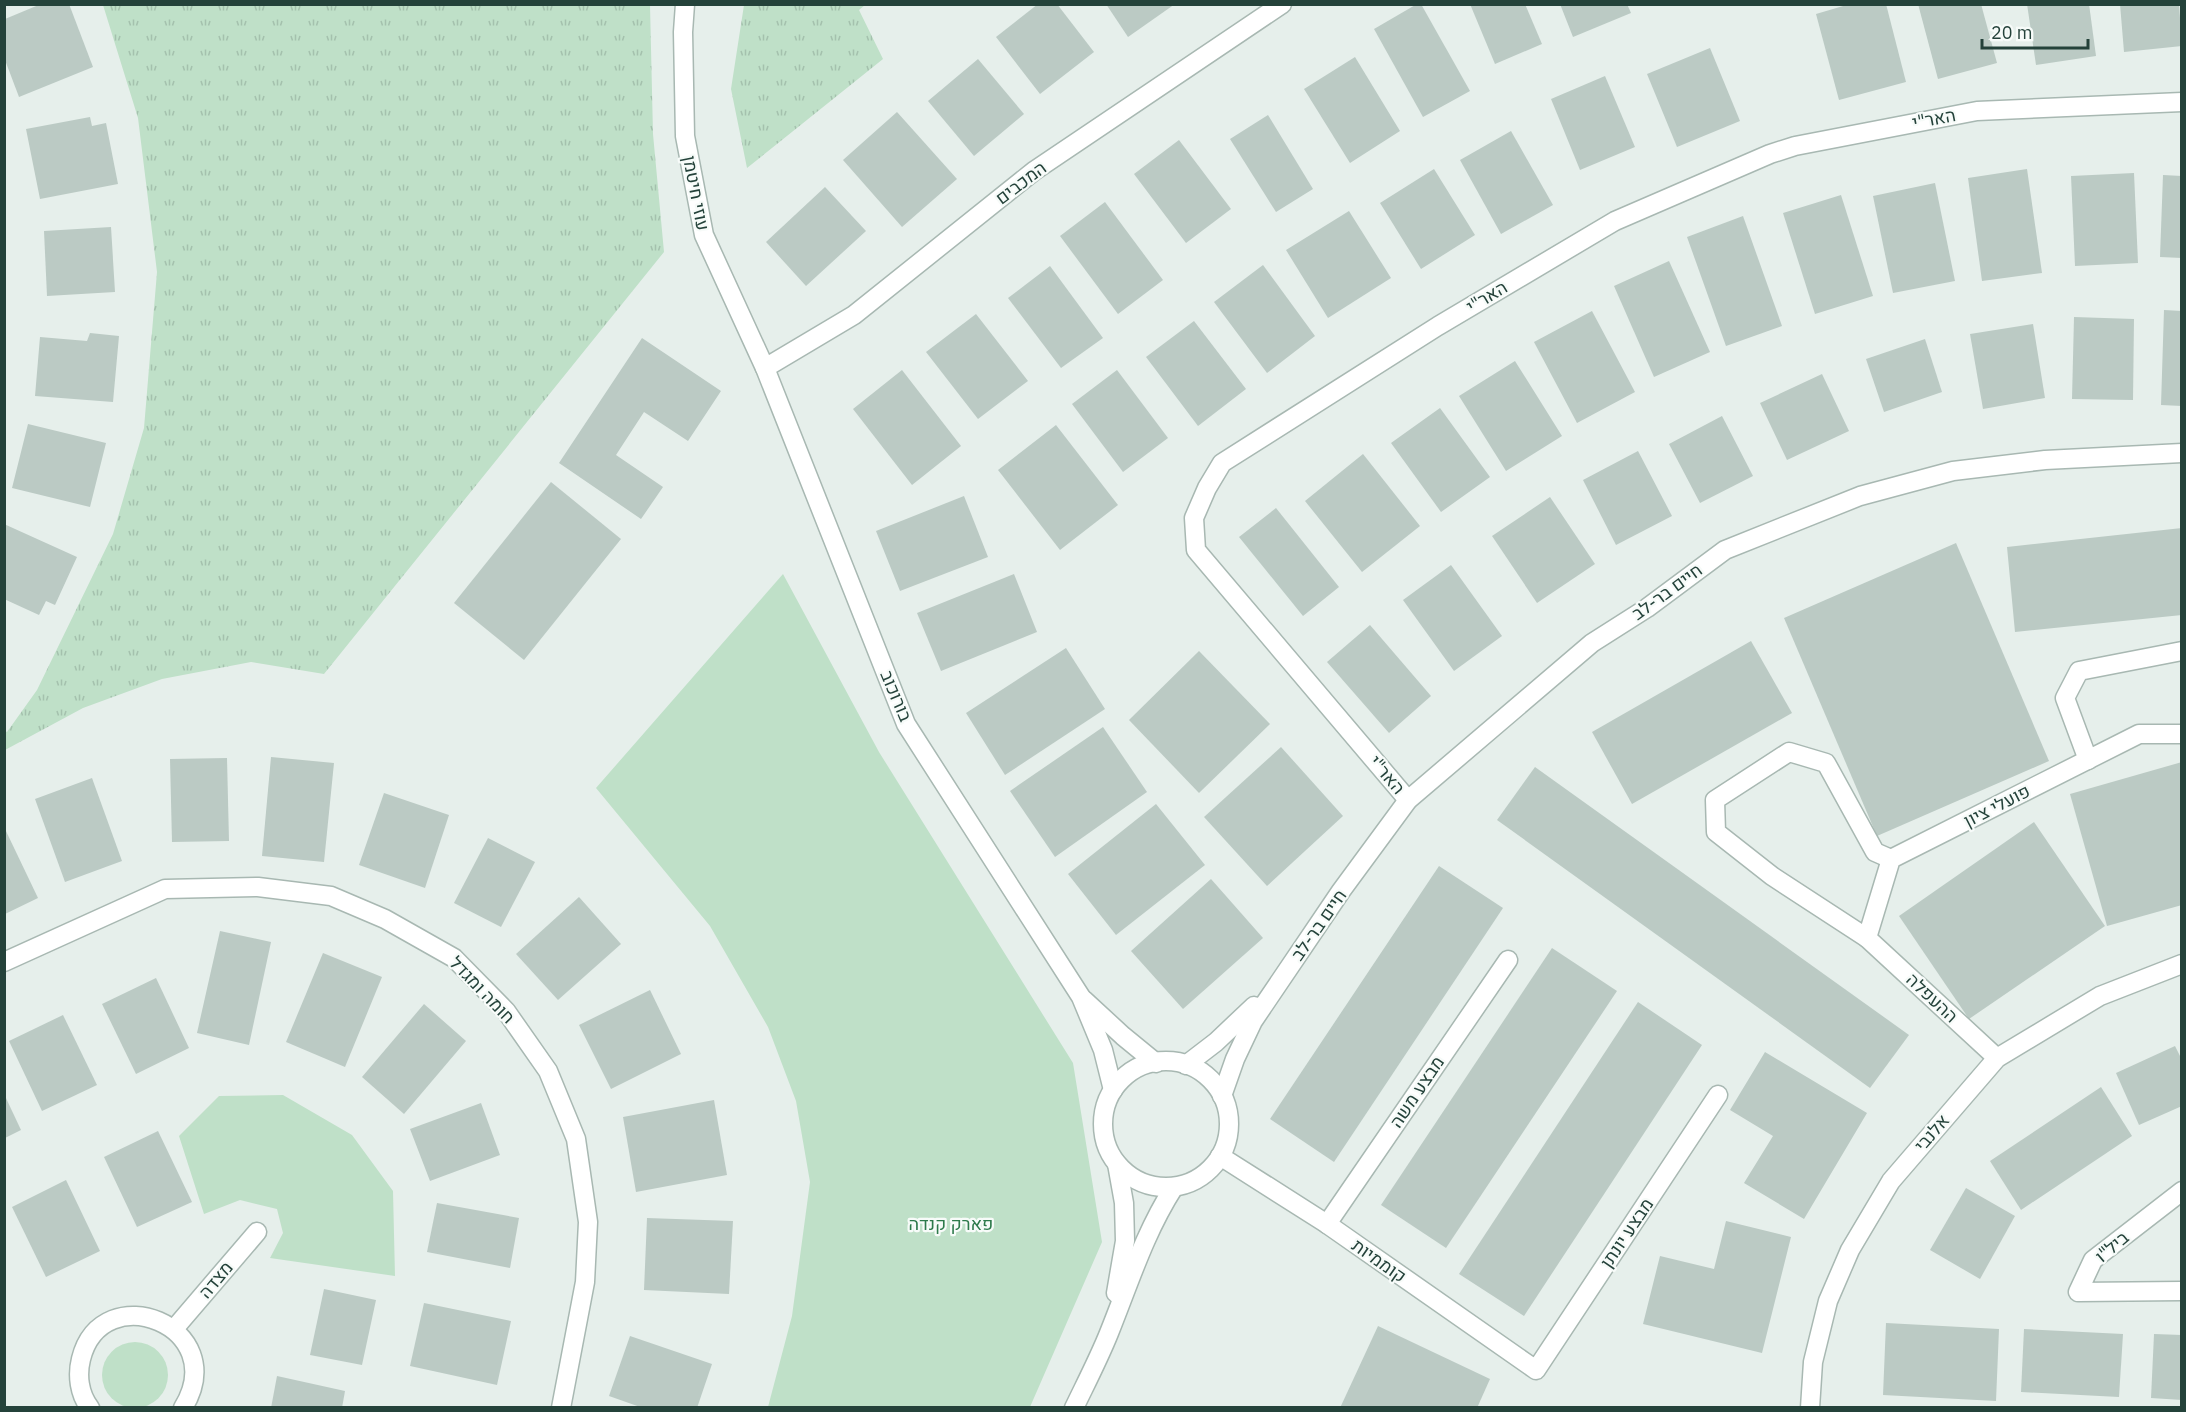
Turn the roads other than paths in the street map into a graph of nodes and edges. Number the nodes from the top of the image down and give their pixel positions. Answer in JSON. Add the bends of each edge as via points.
{"nodes":[{"id":1,"x":685,"y":4,"type":"edge"},
{"id":2,"x":1282,"y":4,"type":"edge"},
{"id":3,"x":2181,"y":102,"type":"edge"},
{"id":4,"x":765,"y":368,"type":"junction"},
{"id":5,"x":2181,"y":453,"type":"edge"},
{"id":6,"x":2181,"y":651,"type":"edge"},
{"id":7,"x":2181,"y":734,"type":"edge"},
{"id":8,"x":2088,"y":760,"type":"junction"},
{"id":9,"x":1408,"y":800,"type":"junction"},
{"id":10,"x":1891,"y":859,"type":"junction"},
{"id":11,"x":1867,"y":938,"type":"junction"},
{"id":12,"x":1508,"y":960,"type":"dead end"},
{"id":13,"x":4,"y":962,"type":"edge"},
{"id":14,"x":2181,"y":964,"type":"edge"},
{"id":15,"x":1286,"y":971,"type":"junction"},
{"id":16,"x":1081,"y":997,"type":"junction"},
{"id":17,"x":1997,"y":1058,"type":"junction"},
{"id":18,"x":1156,"y":1063,"type":"junction"},
{"id":19,"x":1186,"y":1065,"type":"junction"},
{"id":20,"x":1113,"y":1090,"type":"junction"},
{"id":21,"x":1718,"y":1095,"type":"dead end"},
{"id":22,"x":1222,"y":1096,"type":"junction"},
{"id":23,"x":1220,"y":1156,"type":"junction"},
{"id":24,"x":1118,"y":1164,"type":"junction"},
{"id":25,"x":1174,"y":1187,"type":"junction"},
{"id":26,"x":2181,"y":1191,"type":"edge"},
{"id":27,"x":1327,"y":1224,"type":"junction"},
{"id":28,"x":257,"y":1232,"type":"dead end"},
{"id":29,"x":2181,"y":1290,"type":"edge"},
{"id":30,"x":174,"y":1329,"type":"junction"},
{"id":31,"x":1108,"y":1335,"type":"junction"},
{"id":32,"x":1536,"y":1370,"type":"joint"},
{"id":33,"x":90,"y":1407,"type":"edge"},
{"id":34,"x":183,"y":1407,"type":"edge"},
{"id":35,"x":561,"y":1407,"type":"edge"},
{"id":36,"x":1074,"y":1407,"type":"edge"},
{"id":37,"x":1810,"y":1407,"type":"edge"}],
"edges":[{"from":1,"to":4,"type":"street","name":"עוזי חיטמן","via":[[685,136],[704,235]]},
{"from":2,"to":4,"type":"street","name":"המכבים","via":[[1034,171],[854,315]]},
{"from":3,"to":9,"type":"street","name":"האר\"י","via":[[1977,111],[1770,154],[1615,221],[1438,326],[1222,463],[1194,519],[1196,549]]},
{"from":4,"to":16,"type":"street","name":"בורוכוב","via":[[906,723]]},
{"from":5,"to":9,"type":"street","name":"חיים בר-לב","via":[[2045,460],[1953,471],[1860,496],[1725,550],[1592,643]]},
{"from":6,"to":8,"type":"street","via":[[2079,671],[2066,698]]},
{"from":7,"to":8,"type":"street","name":"פועלי ציון","via":[[2139,734]]},
{"from":8,"to":10,"type":"street","name":"פועלי ציון"},
{"from":9,"to":15,"type":"street","name":"חיים בר-לב"},
{"from":10,"to":11,"type":"street"},
{"from":10,"to":11,"type":"street","name":"ההעפלה","via":[[1875,852],[1826,763],[1789,752],[1715,800],[1716,832],[1772,876]]},
{"from":11,"to":17,"type":"street","name":"ההעפלה"},
{"from":12,"to":27,"type":"street","name":"מבצע משה"},
{"from":13,"to":35,"type":"street","name":"חומה ומגדל","via":[[165,889],[258,886],[331,896],[454,958],[506,1011],[548,1071],[576,1139],[588,1222],[585,1282]]},
{"from":14,"to":17,"type":"street","name":"אלנבי","via":[[2100,996]]},
{"from":15,"to":19,"type":"street","name":"חיים בר-לב","via":[[1246,1015]]},
{"from":15,"to":22,"type":"street","name":"חיים בר-לב","via":[[1252,1021]]},
{"from":16,"to":18,"type":"street","name":"בורוכוב"},
{"from":16,"to":20,"type":"street","name":"בורוכוב","via":[[1103,1050]]},
{"from":17,"to":37,"type":"street","name":"אלנבי","via":[[1891,1180],[1850,1250],[1828,1301],[1813,1362]]},
{"from":18,"to":19,"type":"street"},
{"from":18,"to":20,"type":"street","via":[[1128,1074]]},
{"from":19,"to":22,"type":"street","via":[[1203,1074]]},
{"from":20,"to":24,"type":"street","via":[[1104,1113],[1104,1131]]},
{"from":21,"to":32,"type":"street","name":"מבצע יונתן"},
{"from":22,"to":23,"type":"street","via":[[1228,1128]]},
{"from":23,"to":25,"type":"street","via":[[1201,1177]]},
{"from":23,"to":27,"type":"street","name":"קוממיות"},
{"from":24,"to":25,"type":"street","via":[[1144,1183]]},
{"from":24,"to":31,"type":"street","via":[[1125,1241]]},
{"from":25,"to":31,"type":"street","via":[[1143,1242]]},
{"from":26,"to":29,"type":"street","name":"ביל\"ו","via":[[2093,1260],[2078,1292]]},
{"from":27,"to":32,"type":"street","name":"קוממיות"},
{"from":28,"to":30,"type":"street","name":"מצדה"},
{"from":30,"to":33,"type":"street","via":[[141,1315],[107,1323],[93,1335],[83,1350],[79,1367],[80,1386]]},
{"from":30,"to":34,"type":"street","via":[[193,1360],[190,1397]]},
{"from":31,"to":36,"type":"street"}]}
